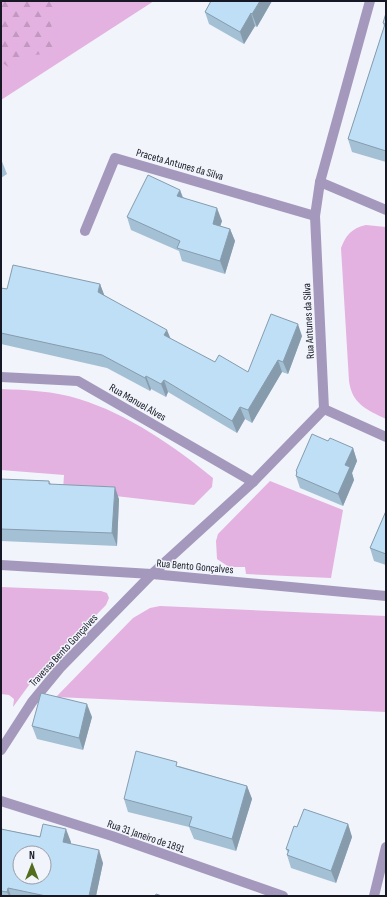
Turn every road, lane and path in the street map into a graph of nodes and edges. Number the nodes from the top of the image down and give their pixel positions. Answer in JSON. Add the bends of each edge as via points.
{"nodes":[{"id":1,"x":370,"y":1,"type":"edge"},
{"id":2,"x":320,"y":182,"type":"junction"},
{"id":3,"x":386,"y":210,"type":"edge"},
{"id":4,"x":315,"y":216,"type":"junction"},
{"id":5,"x":85,"y":231,"type":"dead end"},
{"id":6,"x":1,"y":377,"type":"edge"},
{"id":7,"x":324,"y":409,"type":"junction"},
{"id":8,"x":386,"y":437,"type":"edge"},
{"id":9,"x":253,"y":482,"type":"junction"},
{"id":10,"x":1,"y":565,"type":"edge"},
{"id":11,"x":152,"y":574,"type":"junction"},
{"id":12,"x":386,"y":596,"type":"edge"},
{"id":13,"x":1,"y":750,"type":"edge"},
{"id":14,"x":1,"y":801,"type":"edge"},
{"id":15,"x":386,"y":847,"type":"edge"},
{"id":16,"x":283,"y":896,"type":"edge"},
{"id":17,"x":374,"y":896,"type":"edge"}],
"edges":[{"from":1,"to":2,"type":"street","name":"Rua Antunes da Silva"},
{"from":2,"to":3,"type":"street"},
{"from":2,"to":4,"type":"street","name":"Rua Antunes da Silva"},
{"from":4,"to":5,"type":"street","name":"Praceta Antunes da Silva","via":[[115,158]]},
{"from":4,"to":7,"type":"street","name":"Rua Antunes da Silva"},
{"from":6,"to":9,"type":"street","name":"Rua Manuel Alves","via":[[78,381]]},
{"from":7,"to":8,"type":"street"},
{"from":7,"to":9,"type":"street"},
{"from":9,"to":11,"type":"street"},
{"from":10,"to":11,"type":"street","name":"Rua Bento Gonçalves"},
{"from":11,"to":12,"type":"street","name":"Rua Bento Gonçalves"},
{"from":11,"to":13,"type":"street","name":"Travessa Bento Gonçalves","via":[[60,668],[32,702]]},
{"from":14,"to":16,"type":"street","name":"Rua 31 Janeiro de 1891","via":[[112,836]]},
{"from":15,"to":17,"type":"street"}]}
